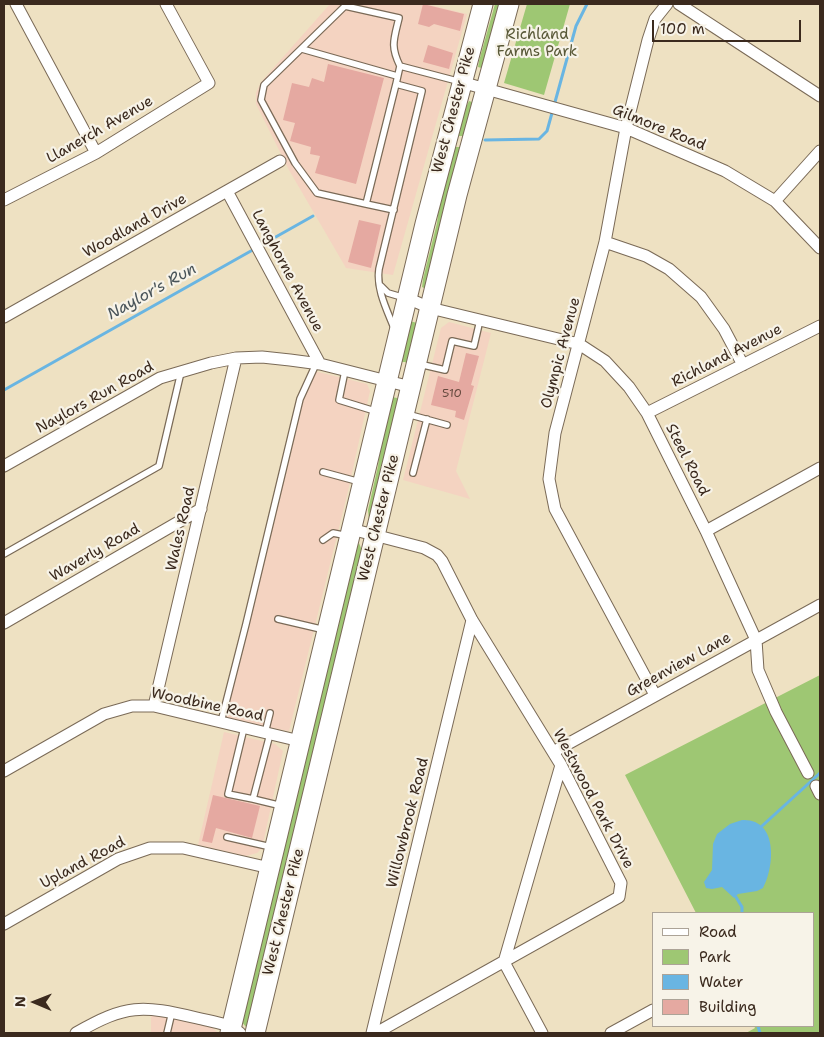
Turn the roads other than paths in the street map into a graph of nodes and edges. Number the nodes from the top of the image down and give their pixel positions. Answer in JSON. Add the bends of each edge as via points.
{"nodes":[{"id":1,"x":16,"y":4,"type":"edge"},
{"id":2,"x":180,"y":4,"type":"edge"},
{"id":3,"x":483,"y":4,"type":"edge"},
{"id":4,"x":509,"y":4,"type":"edge"},
{"id":5,"x":667,"y":4,"type":"edge"},
{"id":6,"x":678,"y":4,"type":"edge"},
{"id":7,"x":168,"y":8,"type":"edge"},
{"id":8,"x":302,"y":49,"type":"junction"},
{"id":9,"x":400,"y":66,"type":"junction"},
{"id":10,"x":397,"y":76,"type":"junction"},
{"id":11,"x":461,"y":82,"type":"junction"},
{"id":12,"x":396,"y":84,"type":"junction"},
{"id":13,"x":485,"y":88,"type":"junction"},
{"id":14,"x":820,"y":96,"type":"edge"},
{"id":15,"x":626,"y":128,"type":"junction"},
{"id":16,"x":820,"y":151,"type":"edge"},
{"id":17,"x":96,"y":153,"type":"junction"},
{"id":18,"x":280,"y":161,"type":"dead end"},
{"id":19,"x":227,"y":191,"type":"junction"},
{"id":20,"x":4,"y":200,"type":"edge"},
{"id":21,"x":775,"y":202,"type":"junction"},
{"id":22,"x":366,"y":204,"type":"junction"},
{"id":23,"x":394,"y":210,"type":"junction"},
{"id":24,"x":605,"y":242,"type":"junction"},
{"id":25,"x":820,"y":248,"type":"edge"},
{"id":26,"x":381,"y":286,"type":"junction"},
{"id":27,"x":407,"y":298,"type":"junction"},
{"id":28,"x":430,"y":308,"type":"junction"},
{"id":29,"x":4,"y":317,"type":"edge"},
{"id":30,"x":480,"y":320,"type":"junction"},
{"id":31,"x":820,"y":326,"type":"edge"},
{"id":32,"x":398,"y":337,"type":"junction"},
{"id":33,"x":579,"y":344,"type":"junction"},
{"id":34,"x":236,"y":358,"type":"junction"},
{"id":35,"x":318,"y":364,"type":"junction"},
{"id":36,"x":417,"y":364,"type":"junction"},
{"id":37,"x":743,"y":365,"type":"junction"},
{"id":38,"x":182,"y":370,"type":"junction"},
{"id":39,"x":345,"y":371,"type":"junction"},
{"id":40,"x":387,"y":381,"type":"junction"},
{"id":41,"x":411,"y":387,"type":"junction"},
{"id":42,"x":379,"y":412,"type":"junction"},
{"id":43,"x":647,"y":413,"type":"junction"},
{"id":44,"x":405,"y":414,"type":"junction"},
{"id":45,"x":427,"y":420,"type":"junction"},
{"id":46,"x":447,"y":425,"type":"dead end"},
{"id":47,"x":4,"y":466,"type":"edge"},
{"id":48,"x":820,"y":468,"type":"edge"},
{"id":49,"x":323,"y":472,"type":"dead end"},
{"id":50,"x":413,"y":473,"type":"dead end"},
{"id":51,"x":362,"y":482,"type":"junction"},
{"id":52,"x":201,"y":509,"type":"junction"},
{"id":53,"x":706,"y":531,"type":"junction"},
{"id":54,"x":350,"y":533,"type":"junction"},
{"id":55,"x":375,"y":535,"type":"junction"},
{"id":56,"x":323,"y":540,"type":"dead end"},
{"id":57,"x":4,"y":554,"type":"edge"},
{"id":58,"x":820,"y":605,"type":"edge"},
{"id":59,"x":278,"y":619,"type":"dead end"},
{"id":60,"x":472,"y":620,"type":"junction"},
{"id":61,"x":4,"y":623,"type":"edge"},
{"id":62,"x":327,"y":631,"type":"junction"},
{"id":63,"x":756,"y":640,"type":"junction"},
{"id":64,"x":655,"y":695,"type":"junction"},
{"id":65,"x":154,"y":706,"type":"junction"},
{"id":66,"x":270,"y":713,"type":"dead end"},
{"id":67,"x":221,"y":722,"type":"junction"},
{"id":68,"x":244,"y":728,"type":"junction"},
{"id":69,"x":268,"y":733,"type":"junction"},
{"id":70,"x":300,"y":741,"type":"junction"},
{"id":71,"x":552,"y":752,"type":"junction"},
{"id":72,"x":561,"y":765,"type":"junction"},
{"id":73,"x":4,"y":771,"type":"edge"},
{"id":74,"x":808,"y":773,"type":"dead end"},
{"id":75,"x":253,"y":799,"type":"junction"},
{"id":76,"x":284,"y":807,"type":"junction"},
{"id":77,"x":227,"y":837,"type":"dead end"},
{"id":78,"x":274,"y":848,"type":"junction"},
{"id":79,"x":270,"y":868,"type":"junction"},
{"id":80,"x":4,"y":924,"type":"edge"},
{"id":81,"x":504,"y":962,"type":"junction"},
{"id":82,"x":652,"y":1011,"type":"edge"},
{"id":83,"x":172,"y":1012,"type":"junction"},
{"id":84,"x":234,"y":1031,"type":"edge"},
{"id":85,"x":76,"y":1033,"type":"edge"},
{"id":86,"x":167,"y":1033,"type":"edge"},
{"id":87,"x":255,"y":1033,"type":"edge"},
{"id":88,"x":372,"y":1033,"type":"edge"},
{"id":89,"x":376,"y":1033,"type":"edge"},
{"id":90,"x":542,"y":1033,"type":"edge"},
{"id":91,"x":611,"y":1033,"type":"edge"}],
"edges":[{"from":1,"to":17,"type":"street"},
{"from":2,"to":7,"type":"street"},
{"from":3,"to":11,"type":"highway","name":"West Chester Pike"},
{"from":4,"to":13,"type":"highway","name":"West Chester Pike"},
{"from":5,"to":15,"type":"street","name":"Olympic Avenue","via":[[655,19]]},
{"from":6,"to":14,"type":"street"},
{"from":7,"to":17,"type":"street","name":"Llanerch Avenue","via":[[210,83]]},
{"from":8,"to":9,"type":"lane","via":[[345,6],[399,18],[393,43]]},
{"from":8,"to":10,"type":"lane"},
{"from":8,"to":22,"type":"lane","via":[[264,85],[261,100],[295,163],[317,193]]},
{"from":9,"to":10,"type":"lane"},
{"from":9,"to":11,"type":"lane"},
{"from":10,"to":12,"type":"lane"},
{"from":11,"to":13,"type":"street","name":"Gilmore Road"},
{"from":11,"to":27,"type":"highway","name":"West Chester Pike"},
{"from":12,"to":22,"type":"lane"},
{"from":12,"to":23,"type":"lane","via":[[422,91]]},
{"from":13,"to":15,"type":"street","name":"Gilmore Road"},
{"from":13,"to":28,"type":"highway","name":"West Chester Pike"},
{"from":15,"to":21,"type":"street","name":"Gilmore Road","via":[[724,171]]},
{"from":15,"to":24,"type":"street","name":"Olympic Avenue"},
{"from":16,"to":21,"type":"street"},
{"from":17,"to":20,"type":"street","name":"Llanerch Avenue"},
{"from":18,"to":19,"type":"street","name":"Woodland Drive"},
{"from":19,"to":29,"type":"street","name":"Woodland Drive"},
{"from":19,"to":35,"type":"street","name":"Langhorne Avenue"},
{"from":21,"to":25,"type":"street","name":"Gilmore Road"},
{"from":22,"to":23,"type":"lane"},
{"from":23,"to":26,"type":"lane","via":[[380,269]]},
{"from":24,"to":33,"type":"street","name":"Olympic Avenue"},
{"from":24,"to":37,"type":"street","via":[[646,256],[669,269],[701,297],[724,329]]},
{"from":26,"to":27,"type":"lane","via":[[388,293]]},
{"from":26,"to":32,"type":"lane","via":[[383,301]]},
{"from":27,"to":28,"type":"street","name":"Steel Road"},
{"from":27,"to":32,"type":"highway","name":"West Chester Pike"},
{"from":28,"to":30,"type":"street","name":"Steel Road"},
{"from":28,"to":36,"type":"highway","name":"West Chester Pike"},
{"from":30,"to":33,"type":"street","name":"Steel Road"},
{"from":30,"to":36,"type":"lane","via":[[474,346],[452,341],[445,370]]},
{"from":31,"to":37,"type":"street","name":"Richland Avenue"},
{"from":32,"to":40,"type":"highway","name":"West Chester Pike"},
{"from":33,"to":43,"type":"street","name":"Steel Road","via":[[605,362],[629,387]]},
{"from":33,"to":64,"type":"street","name":"Olympic Avenue","via":[[555,434],[549,479],[555,510]]},
{"from":34,"to":35,"type":"street","name":"Naylors Run Road","via":[[262,357]]},
{"from":34,"to":38,"type":"street","name":"Naylors Run Road"},
{"from":34,"to":52,"type":"street","name":"Wales Road"},
{"from":35,"to":39,"type":"street","name":"Naylors Run Road"},
{"from":35,"to":67,"type":"lane","via":[[300,399]]},
{"from":36,"to":41,"type":"highway","name":"West Chester Pike"},
{"from":37,"to":43,"type":"street","name":"Richland Avenue"},
{"from":38,"to":47,"type":"street","name":"Naylors Run Road","via":[[140,388]]},
{"from":38,"to":57,"type":"lane","via":[[159,466]]},
{"from":39,"to":40,"type":"street","name":"Naylors Run Road"},
{"from":39,"to":42,"type":"lane","via":[[339,400]]},
{"from":40,"to":41,"type":"street","name":"Naylors Run Road"},
{"from":40,"to":42,"type":"highway","name":"West Chester Pike"},
{"from":41,"to":44,"type":"highway","name":"West Chester Pike"},
{"from":42,"to":51,"type":"highway","name":"West Chester Pike"},
{"from":43,"to":53,"type":"street","name":"Steel Road"},
{"from":44,"to":45,"type":"lane"},
{"from":44,"to":55,"type":"highway","name":"West Chester Pike"},
{"from":45,"to":46,"type":"lane"},
{"from":45,"to":50,"type":"lane"},
{"from":48,"to":53,"type":"street"},
{"from":49,"to":51,"type":"lane"},
{"from":51,"to":54,"type":"highway","name":"West Chester Pike"},
{"from":52,"to":61,"type":"street","name":"Waverly Road"},
{"from":52,"to":65,"type":"street","name":"Wales Road"},
{"from":53,"to":63,"type":"street","name":"Steel Road"},
{"from":54,"to":55,"type":"street","name":"Westwood Park Drive"},
{"from":54,"to":56,"type":"lane","via":[[333,533]]},
{"from":54,"to":62,"type":"highway","name":"West Chester Pike"},
{"from":55,"to":60,"type":"street","name":"Westwood Park Drive","via":[[424,548],[437,555]]},
{"from":55,"to":87,"type":"highway","name":"West Chester Pike"},
{"from":58,"to":63,"type":"street","name":"Greenview Lane"},
{"from":59,"to":62,"type":"lane"},
{"from":60,"to":71,"type":"street","name":"Westwood Park Drive"},
{"from":60,"to":88,"type":"street","name":"Willowbrook Road"},
{"from":62,"to":70,"type":"highway","name":"West Chester Pike"},
{"from":63,"to":64,"type":"street","name":"Greenview Lane"},
{"from":63,"to":74,"type":"street","name":"Steel Road","via":[[758,670]]},
{"from":64,"to":71,"type":"street","name":"Greenview Lane"},
{"from":65,"to":67,"type":"street","name":"Woodbine Road"},
{"from":65,"to":73,"type":"street","name":"Woodbine Road","via":[[132,706],[104,714]]},
{"from":66,"to":69,"type":"lane"},
{"from":67,"to":68,"type":"street","name":"Woodbine Road"},
{"from":68,"to":69,"type":"street","name":"Woodbine Road"},
{"from":68,"to":75,"type":"lane","via":[[228,794]]},
{"from":69,"to":70,"type":"street","name":"Woodbine Road"},
{"from":69,"to":75,"type":"lane"},
{"from":70,"to":76,"type":"highway","name":"West Chester Pike"},
{"from":71,"to":72,"type":"street","name":"Westwood Park Drive"},
{"from":72,"to":81,"type":"street"},
{"from":72,"to":81,"type":"street","name":"Westwood Park Drive","via":[[621,883],[619,898]]},
{"from":75,"to":76,"type":"lane"},
{"from":76,"to":78,"type":"highway","name":"West Chester Pike"},
{"from":77,"to":78,"type":"lane"},
{"from":78,"to":79,"type":"highway","name":"West Chester Pike"},
{"from":79,"to":80,"type":"street","name":"Upland Road","via":[[183,848],[150,848],[118,859]]},
{"from":79,"to":84,"type":"highway","name":"West Chester Pike"},
{"from":81,"to":89,"type":"street","name":"Westwood Park Drive"},
{"from":81,"to":90,"type":"street"},
{"from":82,"to":91,"type":"street"},
{"from":83,"to":84,"type":"street"},
{"from":83,"to":85,"type":"street","via":[[148,1009],[123,1011],[102,1018]]},
{"from":83,"to":86,"type":"lane"}]}
